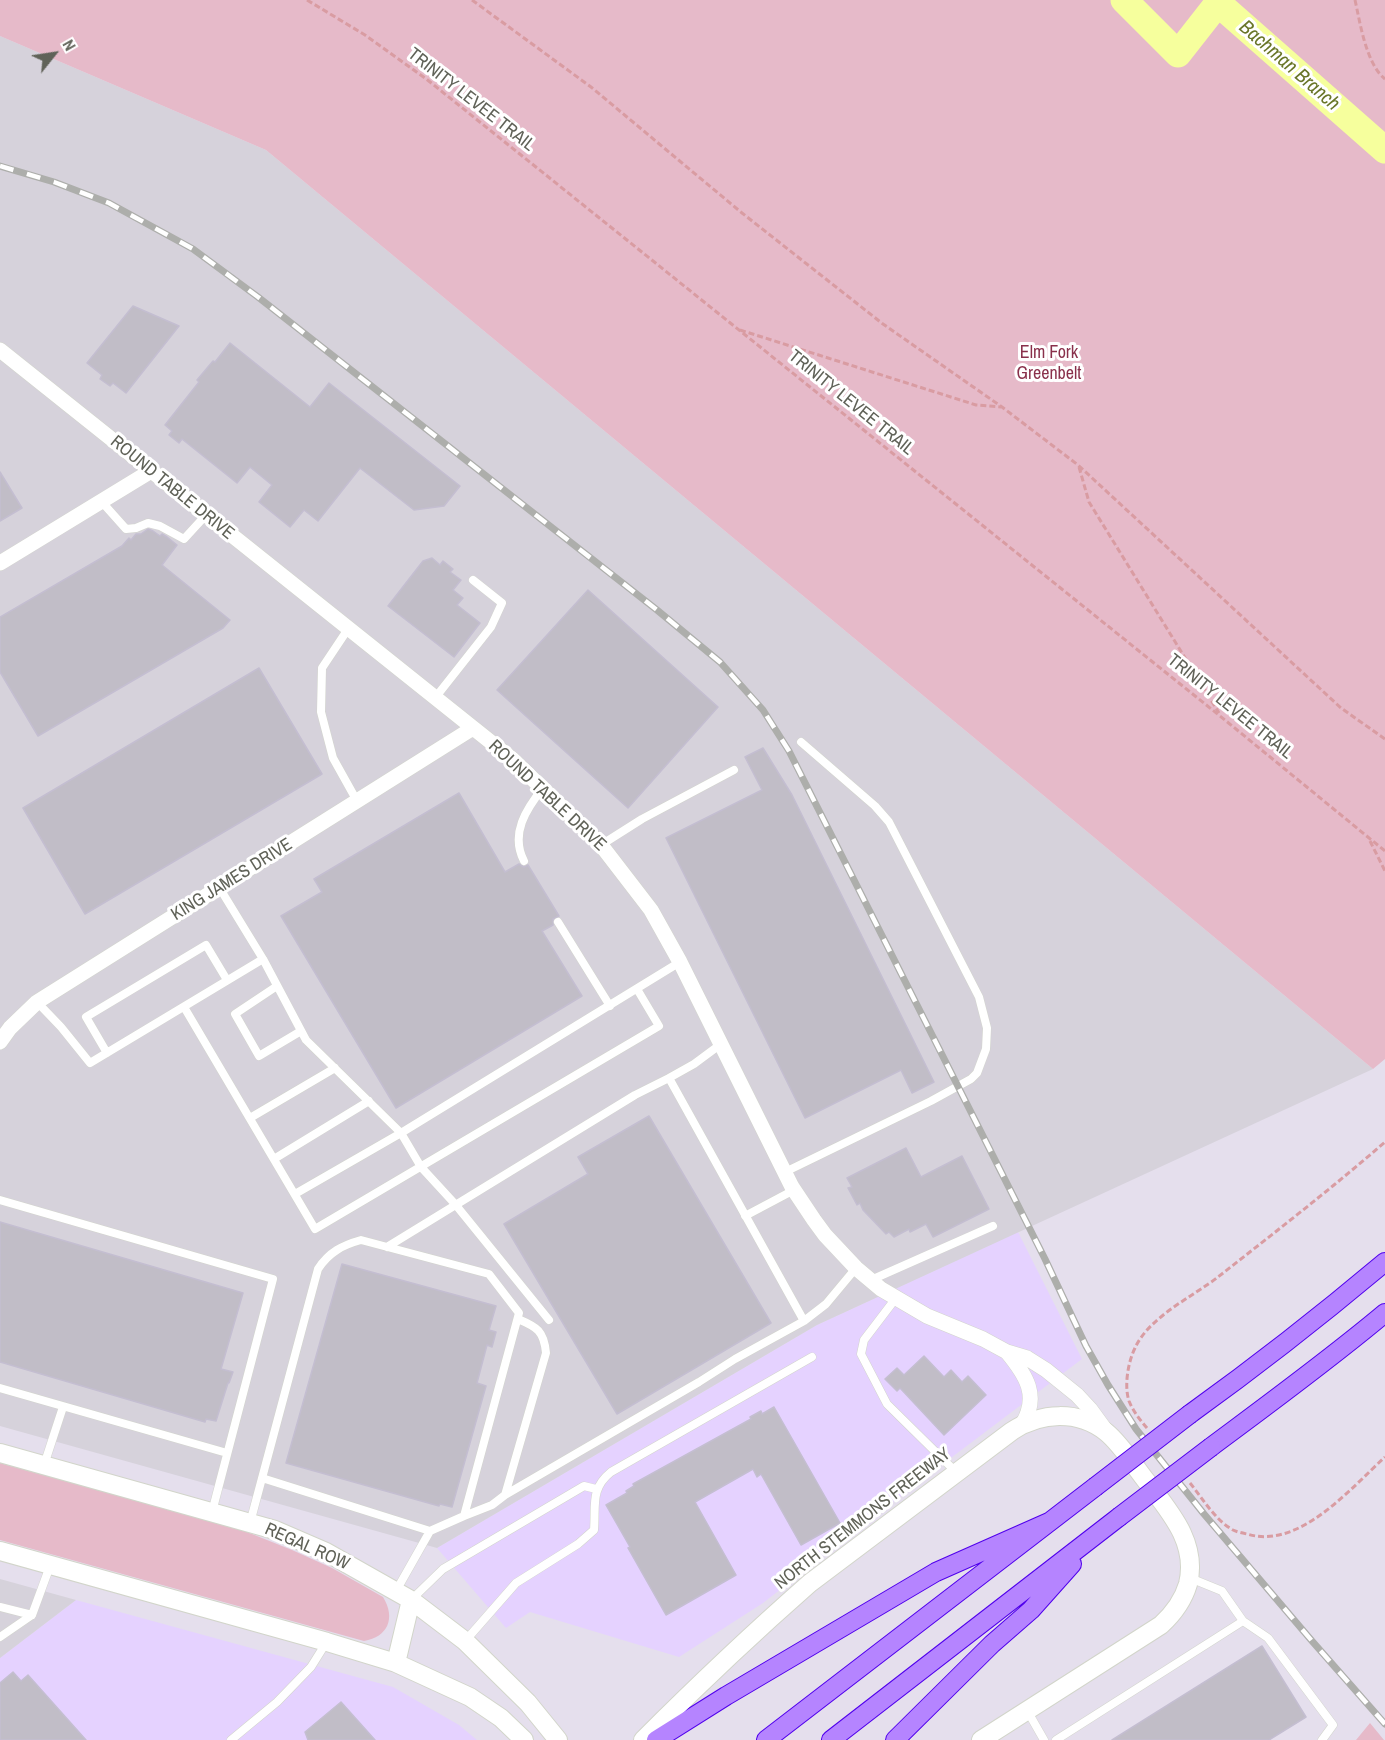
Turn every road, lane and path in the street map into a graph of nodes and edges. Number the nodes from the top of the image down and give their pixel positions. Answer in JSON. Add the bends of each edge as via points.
{"nodes":[{"id":1,"x":307,"y":0,"type":"edge"},
{"id":2,"x":472,"y":0,"type":"edge"},
{"id":3,"x":1355,"y":0,"type":"edge"},
{"id":4,"x":1385,"y":79,"type":"edge"},
{"id":5,"x":737,"y":329,"type":"junction"},
{"id":6,"x":0,"y":350,"type":"edge"},
{"id":7,"x":1002,"y":407,"type":"junction"},
{"id":8,"x":1078,"y":465,"type":"junction"},
{"id":9,"x":151,"y":471,"type":"junction"},
{"id":10,"x":101,"y":501,"type":"junction"},
{"id":11,"x":206,"y":515,"type":"junction"},
{"id":12,"x":0,"y":563,"type":"edge"},
{"id":13,"x":473,"y":580,"type":"dead end"},
{"id":14,"x":348,"y":628,"type":"junction"},
{"id":15,"x":435,"y":698,"type":"junction"},
{"id":16,"x":1220,"y":716,"type":"junction"},
{"id":17,"x":473,"y":728,"type":"junction"},
{"id":18,"x":1385,"y":739,"type":"edge"},
{"id":19,"x":801,"y":742,"type":"dead end"},
{"id":20,"x":734,"y":770,"type":"dead end"},
{"id":21,"x":543,"y":788,"type":"junction"},
{"id":22,"x":357,"y":801,"type":"junction"},
{"id":23,"x":1370,"y":839,"type":"junction"},
{"id":24,"x":601,"y":845,"type":"junction"},
{"id":25,"x":1385,"y":851,"type":"edge"},
{"id":26,"x":524,"y":861,"type":"dead end"},
{"id":27,"x":1385,"y":871,"type":"edge"},
{"id":28,"x":219,"y":887,"type":"junction"},
{"id":29,"x":558,"y":922,"type":"dead end"},
{"id":30,"x":263,"y":959,"type":"junction"},
{"id":31,"x":680,"y":962,"type":"junction"},
{"id":32,"x":227,"y":980,"type":"junction"},
{"id":33,"x":277,"y":986,"type":"junction"},
{"id":34,"x":637,"y":989,"type":"junction"},
{"id":35,"x":37,"y":1002,"type":"junction"},
{"id":36,"x":609,"y":1006,"type":"junction"},
{"id":37,"x":184,"y":1007,"type":"junction"},
{"id":38,"x":301,"y":1031,"type":"junction"},
{"id":39,"x":0,"y":1042,"type":"edge"},
{"id":40,"x":721,"y":1044,"type":"junction"},
{"id":41,"x":107,"y":1053,"type":"junction"},
{"id":42,"x":335,"y":1068,"type":"junction"},
{"id":43,"x":669,"y":1078,"type":"junction"},
{"id":44,"x":369,"y":1101,"type":"junction"},
{"id":45,"x":250,"y":1118,"type":"junction"},
{"id":46,"x":401,"y":1133,"type":"junction"},
{"id":47,"x":274,"y":1159,"type":"junction"},
{"id":48,"x":422,"y":1167,"type":"junction"},
{"id":49,"x":785,"y":1172,"type":"junction"},
{"id":50,"x":794,"y":1190,"type":"junction"},
{"id":51,"x":295,"y":1194,"type":"junction"},
{"id":52,"x":0,"y":1200,"type":"edge"},
{"id":53,"x":456,"y":1204,"type":"junction"},
{"id":54,"x":746,"y":1216,"type":"junction"},
{"id":55,"x":993,"y":1226,"type":"dead end"},
{"id":56,"x":387,"y":1247,"type":"junction"},
{"id":57,"x":1385,"y":1262,"type":"edge"},
{"id":58,"x":856,"y":1268,"type":"junction"},
{"id":59,"x":871,"y":1280,"type":"junction"},
{"id":60,"x":896,"y":1298,"type":"junction"},
{"id":61,"x":1385,"y":1312,"type":"edge"},
{"id":62,"x":518,"y":1319,"type":"junction"},
{"id":63,"x":549,"y":1320,"type":"dead end"},
{"id":64,"x":804,"y":1322,"type":"junction"},
{"id":65,"x":1007,"y":1352,"type":"junction"},
{"id":66,"x":812,"y":1357,"type":"dead end"},
{"id":67,"x":0,"y":1388,"type":"edge"},
{"id":68,"x":63,"y":1407,"type":"junction"},
{"id":69,"x":1022,"y":1425,"type":"junction"},
{"id":70,"x":1108,"y":1434,"type":"junction"},
{"id":71,"x":0,"y":1453,"type":"edge"},
{"id":72,"x":227,"y":1454,"type":"junction"},
{"id":73,"x":44,"y":1465,"type":"junction"},
{"id":74,"x":957,"y":1473,"type":"junction"},
{"id":75,"x":262,"y":1478,"type":"junction"},
{"id":76,"x":596,"y":1489,"type":"junction"},
{"id":77,"x":505,"y":1495,"type":"junction"},
{"id":78,"x":212,"y":1512,"type":"junction"},
{"id":79,"x":464,"y":1516,"type":"junction"},
{"id":80,"x":1049,"y":1522,"type":"junction"},
{"id":81,"x":250,"y":1523,"type":"junction"},
{"id":82,"x":430,"y":1531,"type":"junction"},
{"id":83,"x":1100,"y":1532,"type":"junction"},
{"id":84,"x":0,"y":1551,"type":"edge"},
{"id":85,"x":50,"y":1566,"type":"junction"},
{"id":86,"x":1189,"y":1577,"type":"junction"},
{"id":87,"x":404,"y":1596,"type":"junction"},
{"id":88,"x":0,"y":1607,"type":"edge"},
{"id":89,"x":32,"y":1615,"type":"junction"},
{"id":90,"x":1243,"y":1621,"type":"junction"},
{"id":91,"x":0,"y":1637,"type":"edge"},
{"id":92,"x":465,"y":1641,"type":"junction"},
{"id":93,"x":327,"y":1642,"type":"junction"},
{"id":94,"x":396,"y":1663,"type":"junction"},
{"id":95,"x":1027,"y":1710,"type":"junction"},
{"id":96,"x":501,"y":1718,"type":"junction"},
{"id":97,"x":231,"y":1740,"type":"edge"},
{"id":98,"x":516,"y":1740,"type":"edge"},
{"id":99,"x":524,"y":1740,"type":"edge"},
{"id":100,"x":558,"y":1740,"type":"edge"},
{"id":101,"x":644,"y":1740,"type":"edge"},
{"id":102,"x":656,"y":1740,"type":"edge"},
{"id":103,"x":766,"y":1740,"type":"edge"},
{"id":104,"x":831,"y":1740,"type":"edge"},
{"id":105,"x":895,"y":1740,"type":"edge"},
{"id":106,"x":981,"y":1740,"type":"edge"},
{"id":107,"x":1044,"y":1740,"type":"edge"},
{"id":108,"x":1056,"y":1740,"type":"edge"},
{"id":109,"x":1322,"y":1740,"type":"edge"}],
"edges":[{"from":1,"to":5,"type":"path","name":"TRINITY LEVEE TRAIL","via":[[425,78]]},
{"from":2,"to":7,"type":"path","via":[[591,87],[883,324]]},
{"from":3,"to":4,"type":"path","via":[[1369,55]]},
{"from":5,"to":7,"type":"path","via":[[976,405]]},
{"from":5,"to":16,"type":"path","name":"TRINITY LEVEE TRAIL"},
{"from":6,"to":9,"type":"street","name":"ROUND TABLE DRIVE"},
{"from":7,"to":8,"type":"path"},
{"from":8,"to":16,"type":"path","via":[[1089,502]]},
{"from":8,"to":18,"type":"path","via":[[1341,708]]},
{"from":9,"to":10,"type":"street"},
{"from":9,"to":11,"type":"street","name":"ROUND TABLE DRIVE"},
{"from":10,"to":11,"type":"lane","via":[[126,529],[148,523],[184,539]]},
{"from":10,"to":12,"type":"street"},
{"from":11,"to":14,"type":"street","name":"ROUND TABLE DRIVE"},
{"from":13,"to":15,"type":"lane","via":[[502,603],[491,627]]},
{"from":14,"to":15,"type":"street","name":"ROUND TABLE DRIVE"},
{"from":14,"to":22,"type":"lane","via":[[322,668],[321,712],[333,758]]},
{"from":15,"to":17,"type":"street","name":"ROUND TABLE DRIVE"},
{"from":16,"to":23,"type":"path","name":"TRINITY LEVEE TRAIL"},
{"from":17,"to":21,"type":"street","name":"ROUND TABLE DRIVE"},
{"from":17,"to":22,"type":"street","name":"KING JAMES DRIVE"},
{"from":19,"to":49,"type":"lane","via":[[889,822],[980,997],[987,1028],[986,1049],[977,1073],[971,1078]]},
{"from":20,"to":24,"type":"lane"},
{"from":21,"to":24,"type":"street","name":"ROUND TABLE DRIVE"},
{"from":21,"to":26,"type":"lane","via":[[527,808],[519,830],[519,851]]},
{"from":22,"to":28,"type":"street","name":"KING JAMES DRIVE"},
{"from":23,"to":25,"type":"path","name":"TRINITY LEVEE TRAIL"},
{"from":23,"to":27,"type":"path","name":"TRINITY LEVEE TRAIL"},
{"from":24,"to":31,"type":"street","name":"ROUND TABLE DRIVE","via":[[651,910]]},
{"from":28,"to":30,"type":"lane"},
{"from":28,"to":35,"type":"street","name":"KING JAMES DRIVE"},
{"from":29,"to":36,"type":"lane"},
{"from":30,"to":32,"type":"lane"},
{"from":30,"to":33,"type":"lane"},
{"from":31,"to":34,"type":"lane"},
{"from":31,"to":40,"type":"street","name":"ROUND TABLE DRIVE"},
{"from":32,"to":37,"type":"lane"},
{"from":32,"to":41,"type":"lane","via":[[206,945],[86,1017]]},
{"from":33,"to":38,"type":"lane"},
{"from":33,"to":38,"type":"lane","via":[[235,1014],[260,1056]]},
{"from":34,"to":36,"type":"lane"},
{"from":34,"to":48,"type":"lane","via":[[659,1026]]},
{"from":35,"to":39,"type":"street","name":"KING JAMES DRIVE"},
{"from":35,"to":41,"type":"lane","via":[[90,1063]]},
{"from":36,"to":46,"type":"lane"},
{"from":37,"to":41,"type":"lane"},
{"from":37,"to":45,"type":"lane"},
{"from":38,"to":42,"type":"lane"},
{"from":40,"to":43,"type":"lane"},
{"from":40,"to":49,"type":"street","name":"ROUND TABLE DRIVE"},
{"from":42,"to":44,"type":"lane"},
{"from":42,"to":45,"type":"lane"},
{"from":43,"to":53,"type":"lane"},
{"from":43,"to":54,"type":"lane"},
{"from":44,"to":46,"type":"lane"},
{"from":44,"to":47,"type":"lane"},
{"from":45,"to":47,"type":"lane"},
{"from":46,"to":48,"type":"lane"},
{"from":46,"to":51,"type":"lane"},
{"from":47,"to":51,"type":"lane"},
{"from":48,"to":51,"type":"lane","via":[[315,1229]]},
{"from":48,"to":53,"type":"lane"},
{"from":49,"to":50,"type":"street","name":"ROUND TABLE DRIVE"},
{"from":50,"to":54,"type":"lane"},
{"from":50,"to":58,"type":"street","name":"ROUND TABLE DRIVE","via":[[825,1235]]},
{"from":52,"to":72,"type":"lane","via":[[273,1279]]},
{"from":53,"to":56,"type":"lane"},
{"from":53,"to":63,"type":"lane"},
{"from":54,"to":64,"type":"lane"},
{"from":55,"to":59,"type":"lane"},
{"from":56,"to":62,"type":"lane","via":[[489,1274],[519,1313]]},
{"from":56,"to":75,"type":"lane","via":[[361,1240],[345,1245],[326,1257],[318,1269]]},
{"from":57,"to":80,"type":"highway","bridge":true,"via":[[1267,1358]]},
{"from":58,"to":59,"type":"street","name":"ROUND TABLE DRIVE"},
{"from":58,"to":64,"type":"lane","via":[[826,1304]]},
{"from":59,"to":60,"type":"street","name":"ROUND TABLE DRIVE"},
{"from":60,"to":65,"type":"street","name":"ROUND TABLE DRIVE"},
{"from":60,"to":74,"type":"lane","via":[[864,1340],[861,1354],[887,1404]]},
{"from":61,"to":83,"type":"highway","bridge":true},
{"from":62,"to":77,"type":"lane","via":[[536,1326],[545,1340],[546,1353]]},
{"from":62,"to":79,"type":"lane"},
{"from":64,"to":77,"type":"lane"},
{"from":65,"to":69,"type":"street","name":"ROUND TABLE DRIVE","via":[[1029,1386],[1029,1407]]},
{"from":65,"to":70,"type":"street","name":"ROUND TABLE DRIVE","via":[[1027,1358],[1054,1376],[1090,1409]]},
{"from":66,"to":76,"type":"lane","via":[[611,1472]]},
{"from":67,"to":68,"type":"lane"},
{"from":68,"to":72,"type":"lane"},
{"from":68,"to":73,"type":"lane"},
{"from":69,"to":70,"type":"main road","name":"NORTH STEMMONS FREEWAY","via":[[1060,1415],[1086,1421]]},
{"from":69,"to":74,"type":"main road","name":"NORTH STEMMONS FREEWAY"},
{"from":70,"to":86,"type":"main road","name":"NORTH STEMMONS FREEWAY","via":[[1176,1521],[1188,1546]]},
{"from":71,"to":73,"type":"main road","name":"REGAL ROW"},
{"from":72,"to":78,"type":"lane"},
{"from":73,"to":78,"type":"main road","name":"REGAL ROW"},
{"from":74,"to":101,"type":"main road","name":"NORTH STEMMONS FREEWAY","via":[[810,1583]]},
{"from":75,"to":81,"type":"lane"},
{"from":75,"to":82,"type":"lane"},
{"from":76,"to":87,"type":"lane","via":[[584,1486]]},
{"from":76,"to":92,"type":"lane","via":[[594,1530],[516,1583]]},
{"from":77,"to":79,"type":"lane"},
{"from":78,"to":81,"type":"main road","name":"REGAL ROW"},
{"from":79,"to":82,"type":"lane"},
{"from":80,"to":102,"type":"highway","via":[[936,1572]]},
{"from":80,"to":103,"type":"highway"},
{"from":81,"to":87,"type":"main road","name":"REGAL ROW","via":[[326,1552]]},
{"from":82,"to":87,"type":"lane"},
{"from":83,"to":104,"type":"highway"},
{"from":83,"to":105,"type":"highway","via":[[1031,1610]]},
{"from":84,"to":85,"type":"main road"},
{"from":85,"to":89,"type":"lane"},
{"from":85,"to":93,"type":"main road"},
{"from":86,"to":90,"type":"lane","via":[[1222,1591]]},
{"from":86,"to":95,"type":"main road","name":"NORTH STEMMONS FREEWAY","via":[[1180,1604],[1161,1625]]},
{"from":87,"to":92,"type":"main road","name":"REGAL ROW"},
{"from":87,"to":94,"type":"main road"},
{"from":88,"to":89,"type":"lane"},
{"from":89,"to":91,"type":"lane"},
{"from":90,"to":108,"type":"lane"},
{"from":90,"to":109,"type":"lane","via":[[1268,1638],[1333,1725]]},
{"from":92,"to":100,"type":"main road","name":"REGAL ROW","via":[[528,1703]]},
{"from":93,"to":94,"type":"main road"},
{"from":93,"to":97,"type":"lane","via":[[311,1667],[277,1702]]},
{"from":94,"to":96,"type":"main road","via":[[470,1697]]},
{"from":95,"to":106,"type":"main road","name":"NORTH STEMMONS FREEWAY"},
{"from":95,"to":107,"type":"lane"},
{"from":96,"to":98,"type":"main road"},
{"from":96,"to":99,"type":"main road"}]}
